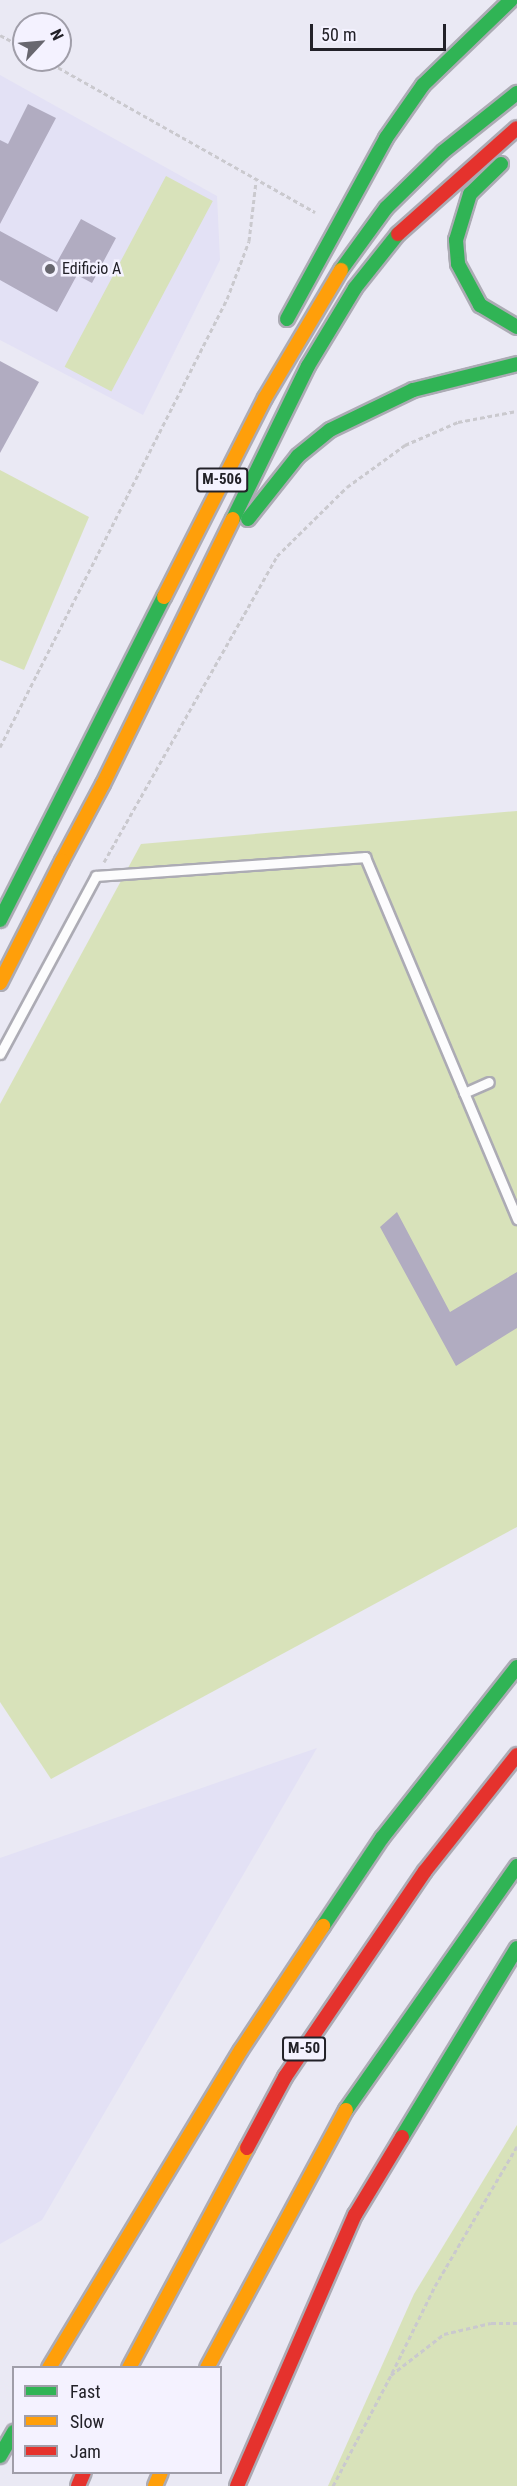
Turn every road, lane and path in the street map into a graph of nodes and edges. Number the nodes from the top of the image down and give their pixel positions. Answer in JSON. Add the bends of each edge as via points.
{"nodes":[{"id":1,"x":511,"y":0,"type":"edge"},
{"id":2,"x":475,"y":10,"type":"dead end"},
{"id":3,"x":66,"y":72,"type":"edge"},
{"id":4,"x":423,"y":85,"type":"junction"},
{"id":5,"x":517,"y":93,"type":"edge"},
{"id":6,"x":517,"y":128,"type":"edge"},
{"id":7,"x":517,"y":149,"type":"edge"},
{"id":8,"x":256,"y":181,"type":"junction"},
{"id":9,"x":315,"y":212,"type":"dead end"},
{"id":10,"x":517,"y":327,"type":"edge"},
{"id":11,"x":280,"y":333,"type":"dead end"},
{"id":12,"x":517,"y":364,"type":"edge"},
{"id":13,"x":255,"y":383,"type":"dead end"},
{"id":14,"x":517,"y":411,"type":"edge"},
{"id":15,"x":137,"y":645,"type":"junction"},
{"id":16,"x":0,"y":747,"type":"edge"},
{"id":17,"x":103,"y":784,"type":"junction"},
{"id":18,"x":96,"y":876,"type":"junction"},
{"id":19,"x":0,"y":920,"type":"edge"},
{"id":20,"x":0,"y":983,"type":"edge"},
{"id":21,"x":0,"y":1054,"type":"edge"},
{"id":22,"x":489,"y":1082,"type":"dead end"},
{"id":23,"x":464,"y":1093,"type":"junction"},
{"id":24,"x":517,"y":1219,"type":"edge"},
{"id":25,"x":517,"y":1667,"type":"edge"},
{"id":26,"x":517,"y":1755,"type":"edge"},
{"id":27,"x":517,"y":1866,"type":"edge"},
{"id":28,"x":517,"y":1948,"type":"edge"},
{"id":29,"x":517,"y":2146,"type":"edge"},
{"id":30,"x":517,"y":2324,"type":"edge"},
{"id":31,"x":50,"y":2366,"type":"edge"},
{"id":32,"x":130,"y":2366,"type":"edge"},
{"id":33,"x":208,"y":2366,"type":"edge"},
{"id":34,"x":391,"y":2374,"type":"junction"},
{"id":35,"x":12,"y":2435,"type":"edge"},
{"id":36,"x":0,"y":2456,"type":"edge"},
{"id":37,"x":237,"y":2486,"type":"edge"},
{"id":38,"x":333,"y":2486,"type":"edge"}],
"edges":[{"from":1,"to":4,"type":"main road"},
{"from":2,"to":4,"type":"main road"},
{"from":3,"to":8,"type":"path"},
{"from":4,"to":11,"type":"main road","via":[[359,182]]},
{"from":5,"to":15,"type":"main road","number":"M-506","via":[[443,152],[386,208],[334,279],[265,398]]},
{"from":6,"to":17,"type":"main road","number":"M-506","via":[[401,230],[355,288],[308,366]]},
{"from":7,"to":10,"type":"main road","via":[[470,194],[456,240],[465,285],[480,305]]},
{"from":8,"to":9,"type":"path"},
{"from":8,"to":16,"type":"path","via":[[249,241],[227,299]]},
{"from":12,"to":17,"type":"main road","number":"M-506","via":[[385,401],[330,430],[298,456],[249,518],[159,696]]},
{"from":13,"to":15,"type":"main road"},
{"from":14,"to":18,"type":"path","via":[[458,422],[405,445],[347,487],[277,556]]},
{"from":15,"to":19,"type":"main road","number":"M-506"},
{"from":17,"to":20,"type":"main road","number":"M-506"},
{"from":18,"to":21,"type":"lane"},
{"from":18,"to":23,"type":"lane","via":[[365,857]]},
{"from":22,"to":23,"type":"lane"},
{"from":23,"to":24,"type":"lane"},
{"from":25,"to":31,"type":"main road","via":[[382,1838],[280,1992]]},
{"from":26,"to":32,"type":"main road","number":"M-50","via":[[425,1871],[285,2077]]},
{"from":27,"to":33,"type":"main road","via":[[339,2121]]},
{"from":28,"to":37,"type":"main road","via":[[356,2215]]},
{"from":29,"to":34,"type":"path","via":[[435,2286]]},
{"from":30,"to":34,"type":"path","via":[[491,2323],[444,2334]]},
{"from":34,"to":38,"type":"path"},
{"from":35,"to":36,"type":"main road"}]}
